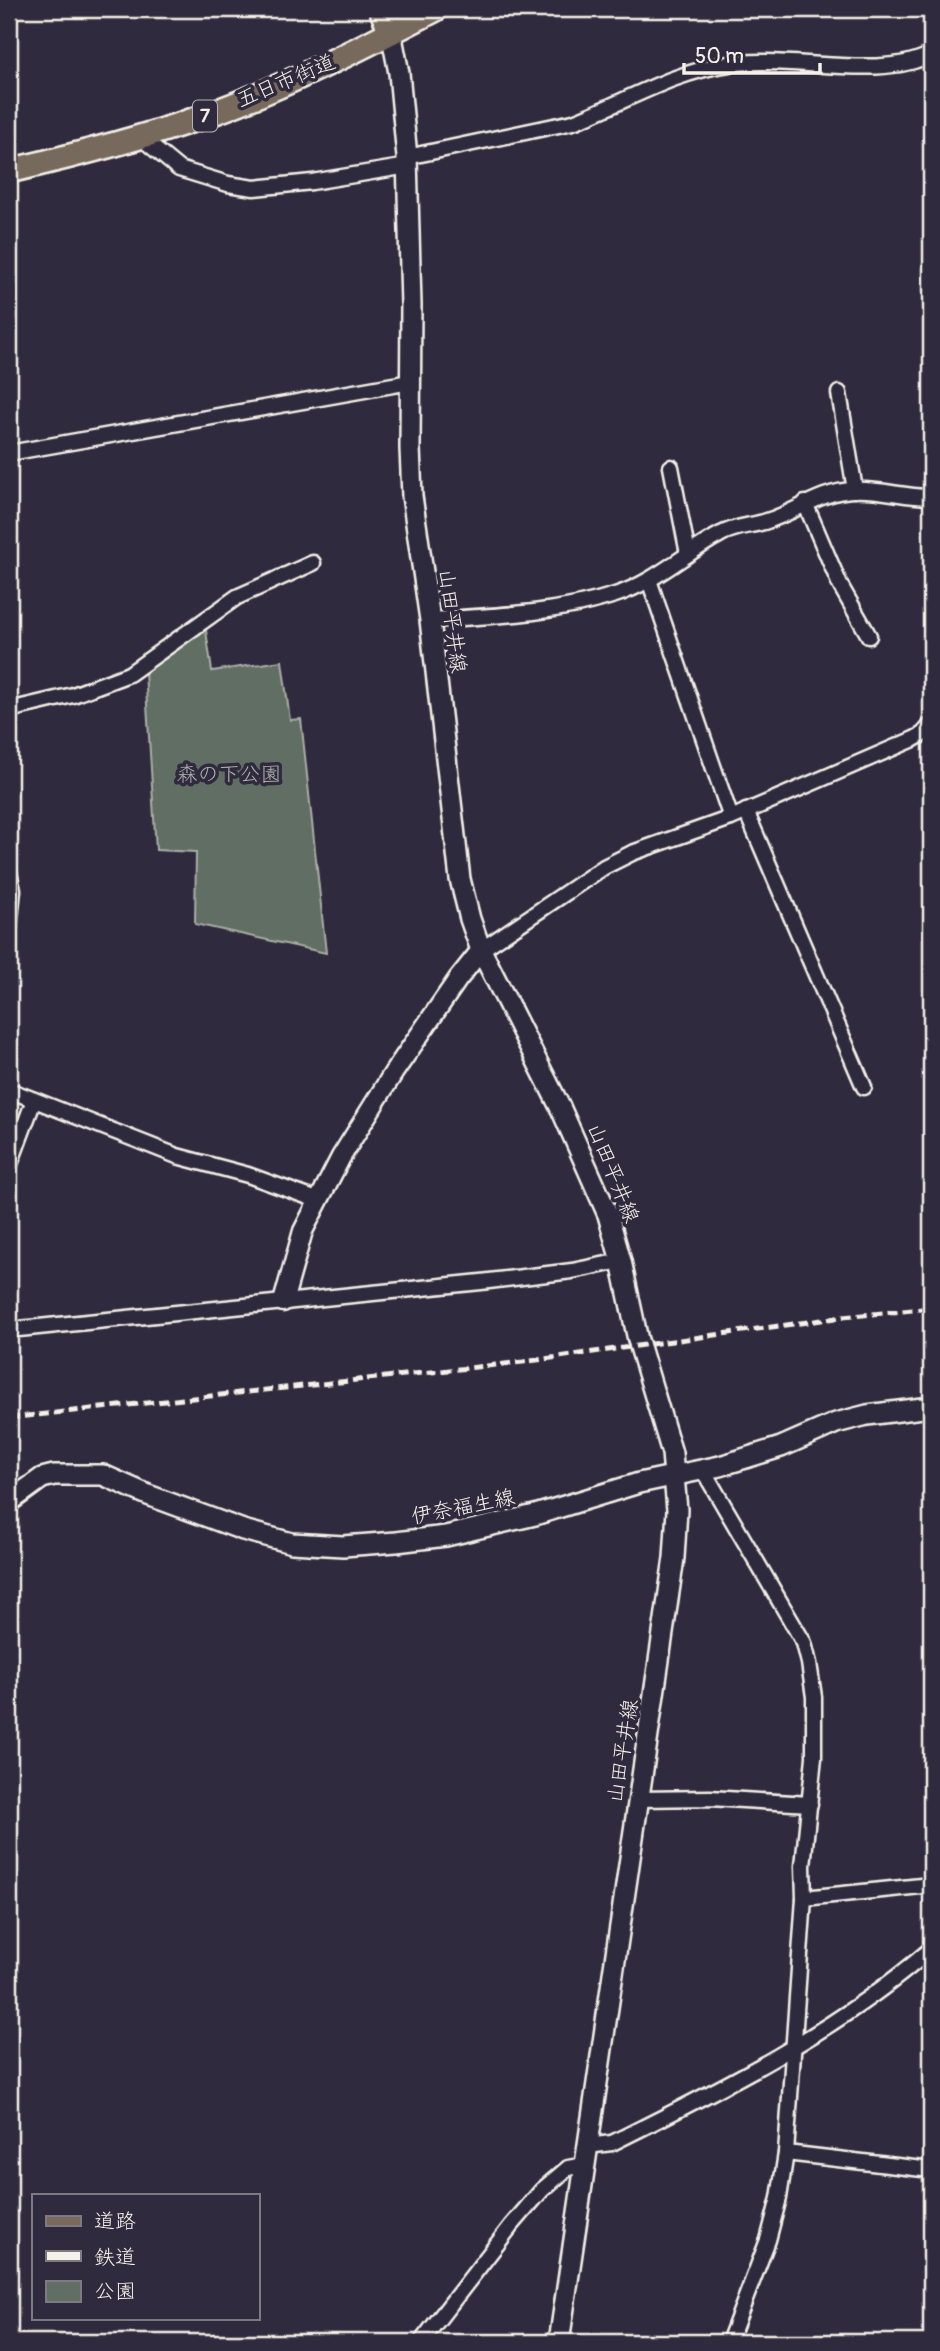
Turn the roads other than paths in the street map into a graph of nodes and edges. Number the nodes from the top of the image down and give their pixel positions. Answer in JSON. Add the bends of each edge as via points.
{"nodes":[{"id":1,"x":381,"y":9,"type":"edge"},
{"id":2,"x":436,"y":9,"type":"edge"},
{"id":3,"x":391,"y":32,"type":"junction"},
{"id":4,"x":931,"y":54,"type":"edge"},
{"id":5,"x":139,"y":136,"type":"junction"},
{"id":6,"x":407,"y":162,"type":"junction"},
{"id":7,"x":9,"y":171,"type":"edge"},
{"id":8,"x":410,"y":382,"type":"junction"},
{"id":9,"x":839,"y":393,"type":"dead end"},
{"id":10,"x":9,"y":453,"type":"edge"},
{"id":11,"x":671,"y":467,"type":"dead end"},
{"id":12,"x":855,"y":490,"type":"junction"},
{"id":13,"x":931,"y":498,"type":"edge"},
{"id":14,"x":805,"y":503,"type":"junction"},
{"id":15,"x":688,"y":554,"type":"junction"},
{"id":16,"x":313,"y":563,"type":"dead end"},
{"id":17,"x":649,"y":580,"type":"junction"},
{"id":18,"x":430,"y":621,"type":"junction"},
{"id":19,"x":869,"y":636,"type":"dead end"},
{"id":20,"x":9,"y":710,"type":"edge"},
{"id":21,"x":931,"y":725,"type":"edge"},
{"id":22,"x":746,"y":811,"type":"junction"},
{"id":23,"x":731,"y":818,"type":"junction"},
{"id":24,"x":9,"y":873,"type":"edge"},
{"id":25,"x":9,"y":929,"type":"edge"},
{"id":26,"x":481,"y":950,"type":"junction"},
{"id":27,"x":864,"y":1087,"type":"dead end"},
{"id":28,"x":9,"y":1090,"type":"edge"},
{"id":29,"x":34,"y":1100,"type":"junction"},
{"id":30,"x":9,"y":1167,"type":"edge"},
{"id":31,"x":317,"y":1200,"type":"junction"},
{"id":32,"x":621,"y":1261,"type":"junction"},
{"id":33,"x":283,"y":1302,"type":"junction"},
{"id":34,"x":9,"y":1330,"type":"edge"},
{"id":35,"x":931,"y":1408,"type":"edge"},
{"id":36,"x":703,"y":1470,"type":"junction"},
{"id":37,"x":675,"y":1476,"type":"junction"},
{"id":38,"x":9,"y":1502,"type":"edge"},
{"id":39,"x":639,"y":1799,"type":"junction"},
{"id":40,"x":810,"y":1804,"type":"junction"},
{"id":41,"x":931,"y":1885,"type":"edge"},
{"id":42,"x":804,"y":1898,"type":"junction"},
{"id":43,"x":931,"y":1949,"type":"edge"},
{"id":44,"x":792,"y":2049,"type":"junction"},
{"id":45,"x":786,"y":2153,"type":"junction"},
{"id":46,"x":586,"y":2156,"type":"junction"},
{"id":47,"x":931,"y":2170,"type":"edge"},
{"id":48,"x":421,"y":2342,"type":"edge"},
{"id":49,"x":559,"y":2342,"type":"edge"},
{"id":50,"x":729,"y":2342,"type":"edge"}],
"edges":[{"from":1,"to":3,"type":"main road"},
{"from":2,"to":3,"type":"main road","name":"五日市街道","number":"7"},
{"from":3,"to":5,"type":"main road","name":"五日市街道","number":"7","via":[[258,95]]},
{"from":3,"to":6,"type":"main road","name":"山田平井線","via":[[400,73]]},
{"from":4,"to":6,"type":"street","via":[[898,65],[768,61],[708,68],[643,90],[573,122]]},
{"from":5,"to":6,"type":"street","via":[[179,169],[254,188],[312,182]]},
{"from":5,"to":7,"type":"main road","name":"五日市街道","number":"7"},
{"from":6,"to":8,"type":"main road","name":"山田平井線"},
{"from":8,"to":10,"type":"street"},
{"from":8,"to":18,"type":"main road","name":"山田平井線","via":[[412,496]]},
{"from":9,"to":12,"type":"street"},
{"from":11,"to":15,"type":"street"},
{"from":12,"to":13,"type":"street"},
{"from":12,"to":14,"type":"street"},
{"from":14,"to":15,"type":"street","via":[[768,521],[728,530]]},
{"from":14,"to":19,"type":"street","via":[[840,585]]},
{"from":15,"to":17,"type":"street"},
{"from":16,"to":20,"type":"street","via":[[237,597],[129,674],[73,695]]},
{"from":17,"to":18,"type":"street","via":[[616,595],[552,610]]},
{"from":17,"to":23,"type":"street"},
{"from":18,"to":26,"type":"main road","name":"山田平井線","via":[[460,879]]},
{"from":21,"to":22,"type":"street","via":[[914,739]]},
{"from":22,"to":23,"type":"street"},
{"from":22,"to":27,"type":"street"},
{"from":23,"to":26,"type":"street","via":[[604,867]]},
{"from":24,"to":25,"type":"street","via":[[13,890]]},
{"from":26,"to":31,"type":"street","via":[[394,1072]]},
{"from":26,"to":32,"type":"main road","name":"山田平井線","via":[[600,1192]]},
{"from":28,"to":29,"type":"street"},
{"from":29,"to":30,"type":"street"},
{"from":29,"to":31,"type":"street","via":[[177,1156]]},
{"from":31,"to":33,"type":"street"},
{"from":32,"to":33,"type":"street","via":[[572,1271]]},
{"from":32,"to":37,"type":"main road","name":"山田平井線"},
{"from":33,"to":34,"type":"street"},
{"from":35,"to":36,"type":"main road","name":"伊奈福生線","via":[[836,1423],[781,1447]]},
{"from":36,"to":37,"type":"main road","name":"伊奈福生線"},
{"from":36,"to":40,"type":"street","via":[[804,1643],[814,1697]]},
{"from":37,"to":38,"type":"main road","name":"伊奈福生線","via":[[446,1536],[343,1546],[292,1543],[243,1530],[103,1475],[42,1478]]},
{"from":37,"to":39,"type":"main road","name":"山田平井線","via":[[674,1558]]},
{"from":39,"to":40,"type":"street"},
{"from":39,"to":46,"type":"main road","name":"山田平井線"},
{"from":40,"to":42,"type":"street"},
{"from":41,"to":42,"type":"street"},
{"from":42,"to":44,"type":"street"},
{"from":43,"to":44,"type":"street"},
{"from":44,"to":45,"type":"street"},
{"from":44,"to":46,"type":"street"},
{"from":45,"to":47,"type":"street"},
{"from":45,"to":50,"type":"street","via":[[768,2240]]},
{"from":46,"to":48,"type":"street","via":[[542,2190]]},
{"from":46,"to":49,"type":"main road","name":"山田平井線"}]}
